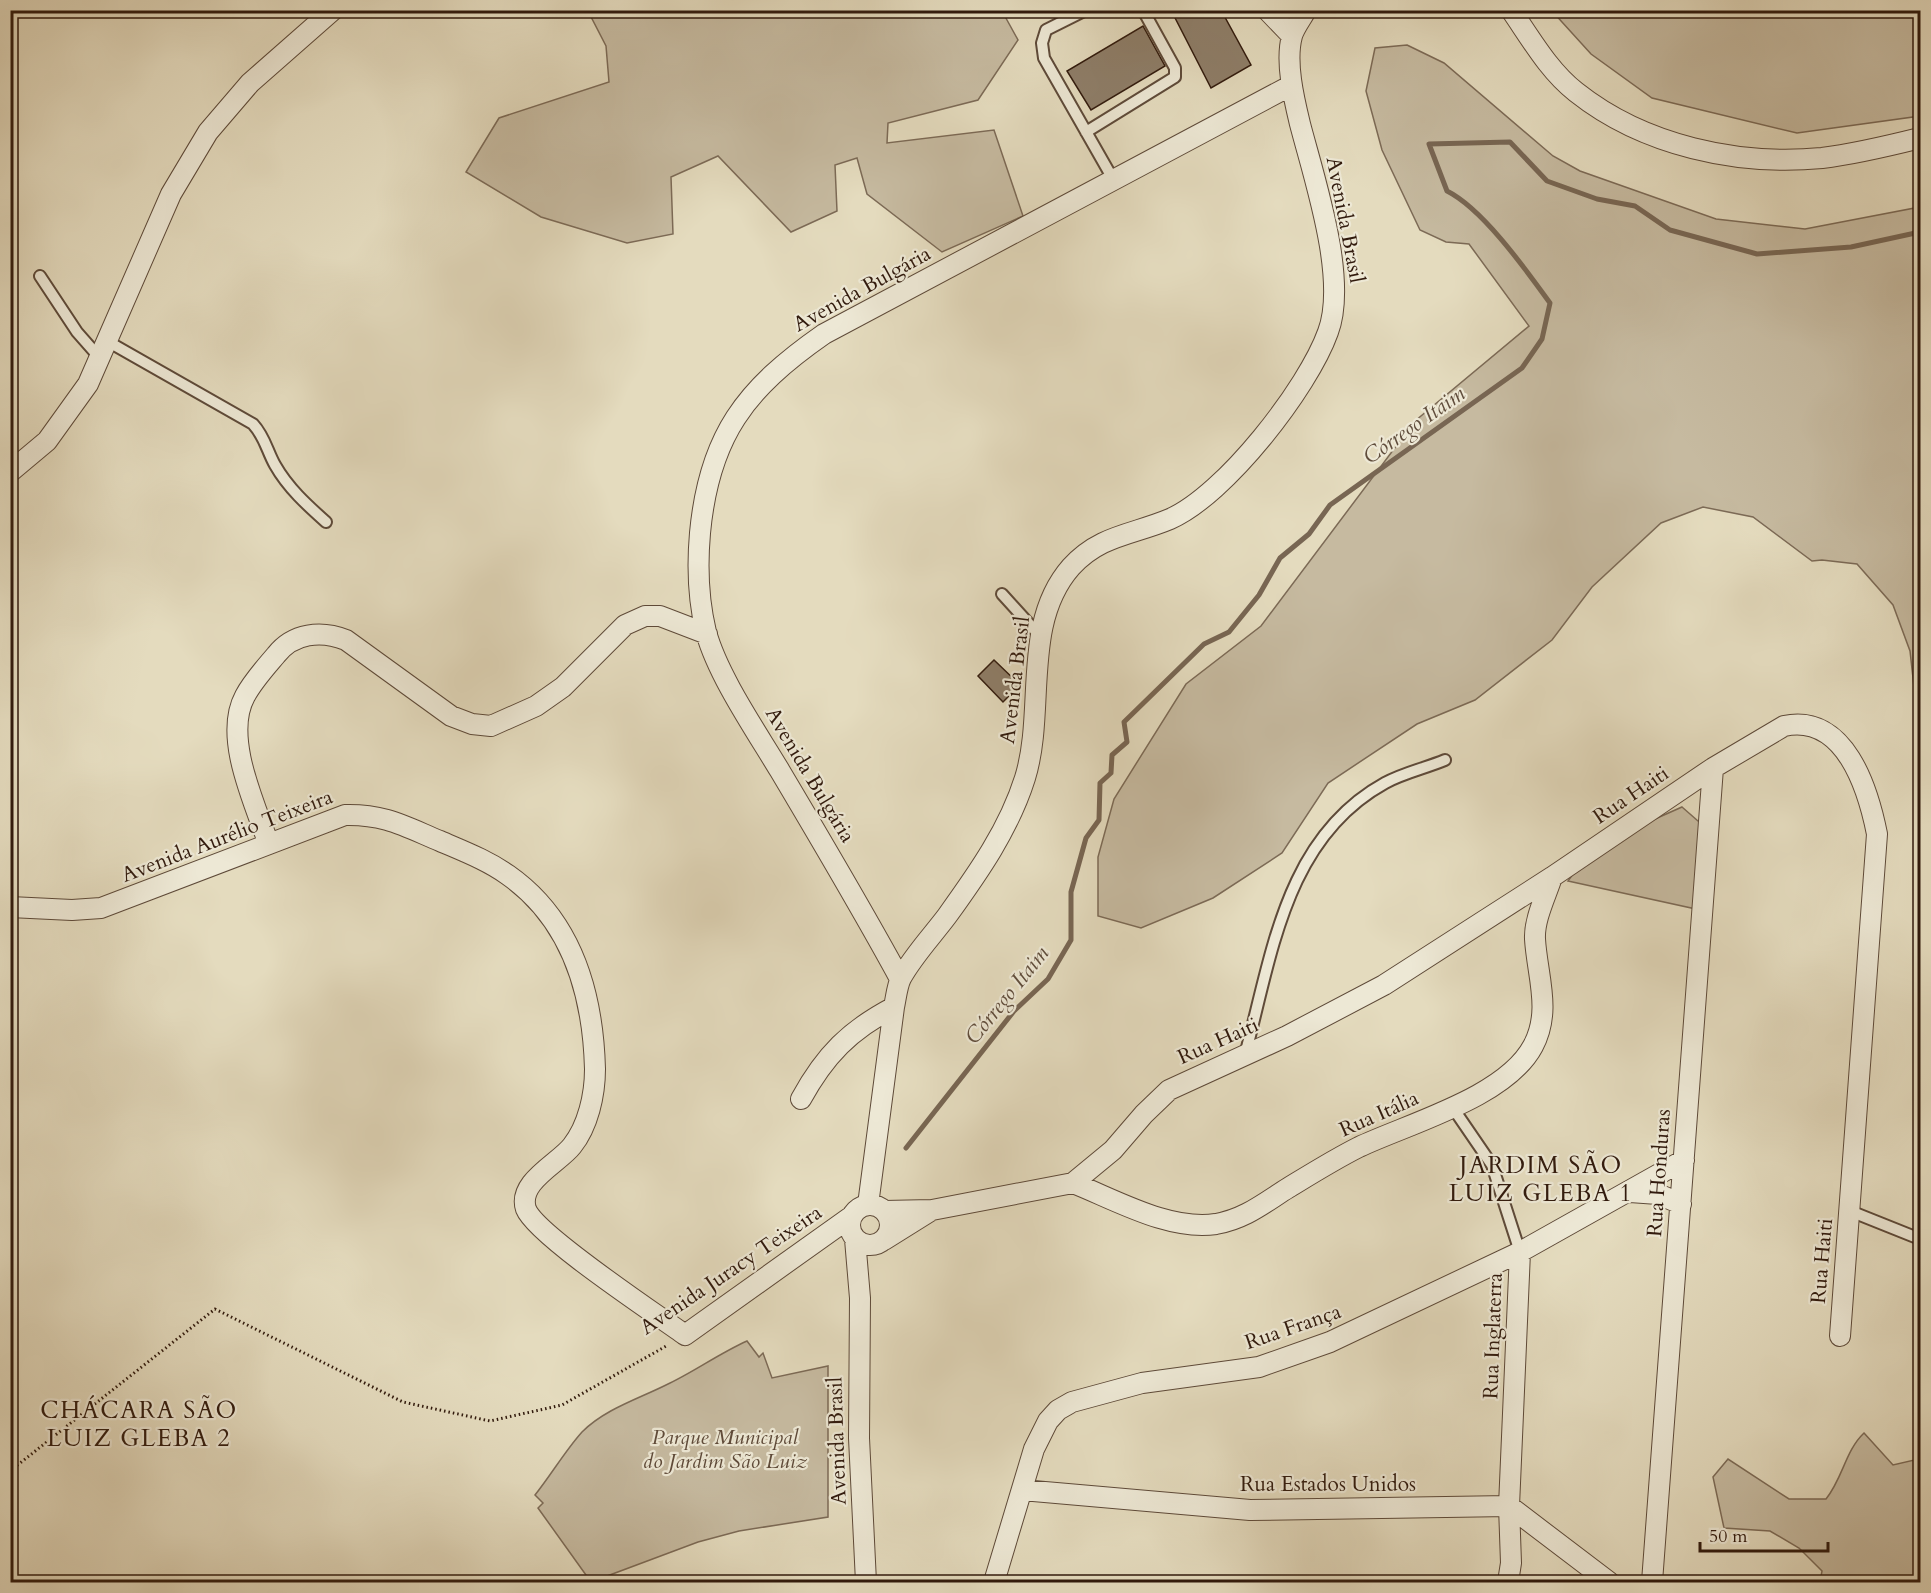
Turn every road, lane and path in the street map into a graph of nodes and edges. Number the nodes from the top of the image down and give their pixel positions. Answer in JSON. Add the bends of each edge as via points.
{"nodes":[{"id":1,"x":333,"y":10,"type":"edge"},
{"id":2,"x":1086,"y":10,"type":"edge"},
{"id":3,"x":1143,"y":10,"type":"edge"},
{"id":4,"x":1267,"y":10,"type":"edge"},
{"id":5,"x":1306,"y":10,"type":"edge"},
{"id":6,"x":1511,"y":10,"type":"edge"},
{"id":7,"x":1292,"y":36,"type":"junction"},
{"id":8,"x":1290,"y":86,"type":"junction"},
{"id":9,"x":1086,"y":132,"type":"junction"},
{"id":10,"x":1920,"y":138,"type":"edge"},
{"id":11,"x":1113,"y":179,"type":"junction"},
{"id":12,"x":40,"y":276,"type":"dead end"},
{"id":13,"x":103,"y":349,"type":"junction"},
{"id":14,"x":10,"y":472,"type":"edge"},
{"id":15,"x":326,"y":522,"type":"dead end"},
{"id":16,"x":1002,"y":594,"type":"dead end"},
{"id":17,"x":707,"y":634,"type":"junction"},
{"id":18,"x":1041,"y":637,"type":"junction"},
{"id":19,"x":1445,"y":760,"type":"dead end"},
{"id":20,"x":1713,"y":768,"type":"junction"},
{"id":21,"x":268,"y":842,"type":"junction"},
{"id":22,"x":1552,"y":877,"type":"junction"},
{"id":23,"x":10,"y":908,"type":"edge"},
{"id":24,"x":900,"y":979,"type":"junction"},
{"id":25,"x":894,"y":1007,"type":"junction"},
{"id":26,"x":1245,"y":1055,"type":"junction"},
{"id":27,"x":801,"y":1099,"type":"dead end"},
{"id":28,"x":1453,"y":1108,"type":"junction"},
{"id":29,"x":1684,"y":1160,"type":"junction"},
{"id":30,"x":1073,"y":1183,"type":"junction"},
{"id":31,"x":1630,"y":1192,"type":"junction"},
{"id":32,"x":1681,"y":1204,"type":"junction"},
{"id":33,"x":932,"y":1210,"type":"junction"},
{"id":34,"x":868,"y":1211,"type":"junction"},
{"id":35,"x":1850,"y":1211,"type":"junction"},
{"id":36,"x":855,"y":1239,"type":"junction"},
{"id":37,"x":1920,"y":1239,"type":"edge"},
{"id":38,"x":881,"y":1242,"type":"junction"},
{"id":39,"x":1520,"y":1252,"type":"junction"},
{"id":40,"x":860,"y":1298,"type":"junction"},
{"id":41,"x":685,"y":1335,"type":"junction"},
{"id":42,"x":1840,"y":1336,"type":"dead end"},
{"id":43,"x":10,"y":1471,"type":"edge"},
{"id":44,"x":1022,"y":1490,"type":"junction"},
{"id":45,"x":1509,"y":1506,"type":"junction"},
{"id":46,"x":866,"y":1582,"type":"edge"},
{"id":47,"x":994,"y":1582,"type":"edge"},
{"id":48,"x":1508,"y":1582,"type":"edge"},
{"id":49,"x":1609,"y":1582,"type":"edge"},
{"id":50,"x":1652,"y":1582,"type":"edge"}],
"edges":[{"from":1,"to":13,"type":"street","via":[[250,83],[207,132],[171,194]]},
{"from":2,"to":9,"type":"lane","via":[[1046,30],[1042,43],[1044,58]]},
{"from":3,"to":9,"type":"lane","via":[[1176,69],[1175,77]]},
{"from":4,"to":7,"type":"street"},
{"from":5,"to":7,"type":"street","name":"Avenida Brasil"},
{"from":6,"to":10,"type":"street","via":[[1552,68],[1576,92],[1638,129],[1681,145],[1723,155],[1821,158]]},
{"from":7,"to":8,"type":"street","name":"Avenida Brasil"},
{"from":8,"to":11,"type":"street","name":"Avenida Bulgária"},
{"from":8,"to":18,"type":"street","name":"Avenida Brasil","via":[[1320,201],[1335,287],[1335,309],[1328,333],[1308,374],[1272,425],[1216,487],[1172,518],[1087,550],[1054,590]]},
{"from":9,"to":11,"type":"lane"},
{"from":11,"to":17,"type":"street","name":"Avenida Bulgária","via":[[824,334],[766,380],[721,443],[709,472],[698,561]]},
{"from":12,"to":13,"type":"lane","via":[[77,332]]},
{"from":13,"to":14,"type":"street","via":[[88,384],[47,441]]},
{"from":13,"to":15,"type":"lane","via":[[253,424],[293,492]]},
{"from":16,"to":18,"type":"lane"},
{"from":17,"to":21,"type":"street","via":[[660,616],[645,616],[625,625],[563,687],[536,706],[491,726],[451,716],[346,640],[316,633],[292,640],[258,676],[239,714],[245,776]]},
{"from":17,"to":24,"type":"street","name":"Avenida Bulgária","via":[[732,691]]},
{"from":18,"to":24,"type":"street","name":"Avenida Brasil","via":[[1034,735],[1026,776],[1013,810],[982,868]]},
{"from":19,"to":26,"type":"lane","via":[[1385,782],[1346,812],[1309,854],[1289,894]]},
{"from":20,"to":22,"type":"street","name":"Rua Haiti"},
{"from":20,"to":29,"type":"street","name":"Rua Honduras"},
{"from":20,"to":35,"type":"street","name":"Rua Haiti","via":[[1784,726],[1797,723],[1833,737],[1849,755],[1872,810],[1877,834],[1876,866]]},
{"from":21,"to":23,"type":"street","name":"Avenida Aurélio Teixeira","via":[[101,908]]},
{"from":21,"to":41,"type":"street","name":"Avenida Aurélio Teixeira","via":[[345,815],[372,814],[477,856],[532,893],[571,949],[583,979],[595,1071],[583,1129],[572,1147],[539,1175],[530,1188],[526,1209],[545,1233]]},
{"from":22,"to":26,"type":"street","name":"Rua Haiti","via":[[1384,985]]},
{"from":22,"to":28,"type":"street","name":"Rua Itália","via":[[1535,937],[1543,1010],[1535,1044],[1515,1069]]},
{"from":24,"to":25,"type":"street","name":"Avenida Brasil"},
{"from":25,"to":27,"type":"street","via":[[842,1041]]},
{"from":25,"to":34,"type":"street","name":"Avenida Brasil"},
{"from":26,"to":30,"type":"street","name":"Rua Haiti","via":[[1169,1090],[1113,1150]]},
{"from":28,"to":30,"type":"street","name":"Rua Itália","via":[[1359,1148],[1246,1216],[1215,1224],[1193,1225],[1166,1219]]},
{"from":28,"to":39,"type":"lane","name":"Rua Inglaterra","via":[[1492,1165]]},
{"from":29,"to":31,"type":"street","name":"Rua França"},
{"from":29,"to":32,"type":"street","name":"Rua Honduras"},
{"from":30,"to":33,"type":"street","name":"Rua Haiti"},
{"from":31,"to":32,"type":"street","via":[[1658,1194]]},
{"from":31,"to":39,"type":"street","name":"Rua França"},
{"from":32,"to":50,"type":"street","name":"Rua Honduras"},
{"from":33,"to":34,"type":"street","name":"Rua Haiti"},
{"from":33,"to":38,"type":"street","name":"Rua Haiti"},
{"from":34,"to":36,"type":"street","via":[[850,1225]]},
{"from":34,"to":38,"type":"street","via":[[889,1220],[889,1230]]},
{"from":34,"to":41,"type":"street","name":"Avenida Juracy Teixeira"},
{"from":35,"to":37,"type":"lane"},
{"from":35,"to":42,"type":"street","name":"Rua Haiti"},
{"from":36,"to":38,"type":"street","via":[[867,1245]]},
{"from":36,"to":40,"type":"street","name":"Avenida Brasil"},
{"from":38,"to":40,"type":"street","name":"Avenida Brasil"},
{"from":39,"to":44,"type":"street","name":"Rua França","via":[[1330,1342],[1259,1367],[1142,1383],[1072,1402],[1048,1421],[1034,1449]]},
{"from":39,"to":45,"type":"street","name":"Rua Inglaterra"},
{"from":40,"to":46,"type":"street","name":"Avenida Brasil","via":[[858,1438]]},
{"from":41,"to":43,"type":"path","name":"Avenida Juracy Teixeira","via":[[562,1405],[490,1421],[403,1402],[215,1309]]},
{"from":44,"to":45,"type":"street","name":"Rua Estados Unidos","via":[[1250,1509]]},
{"from":44,"to":47,"type":"street","name":"Rua França"},
{"from":45,"to":48,"type":"street","name":"Rua Inglaterra"},
{"from":45,"to":49,"type":"street"}]}
